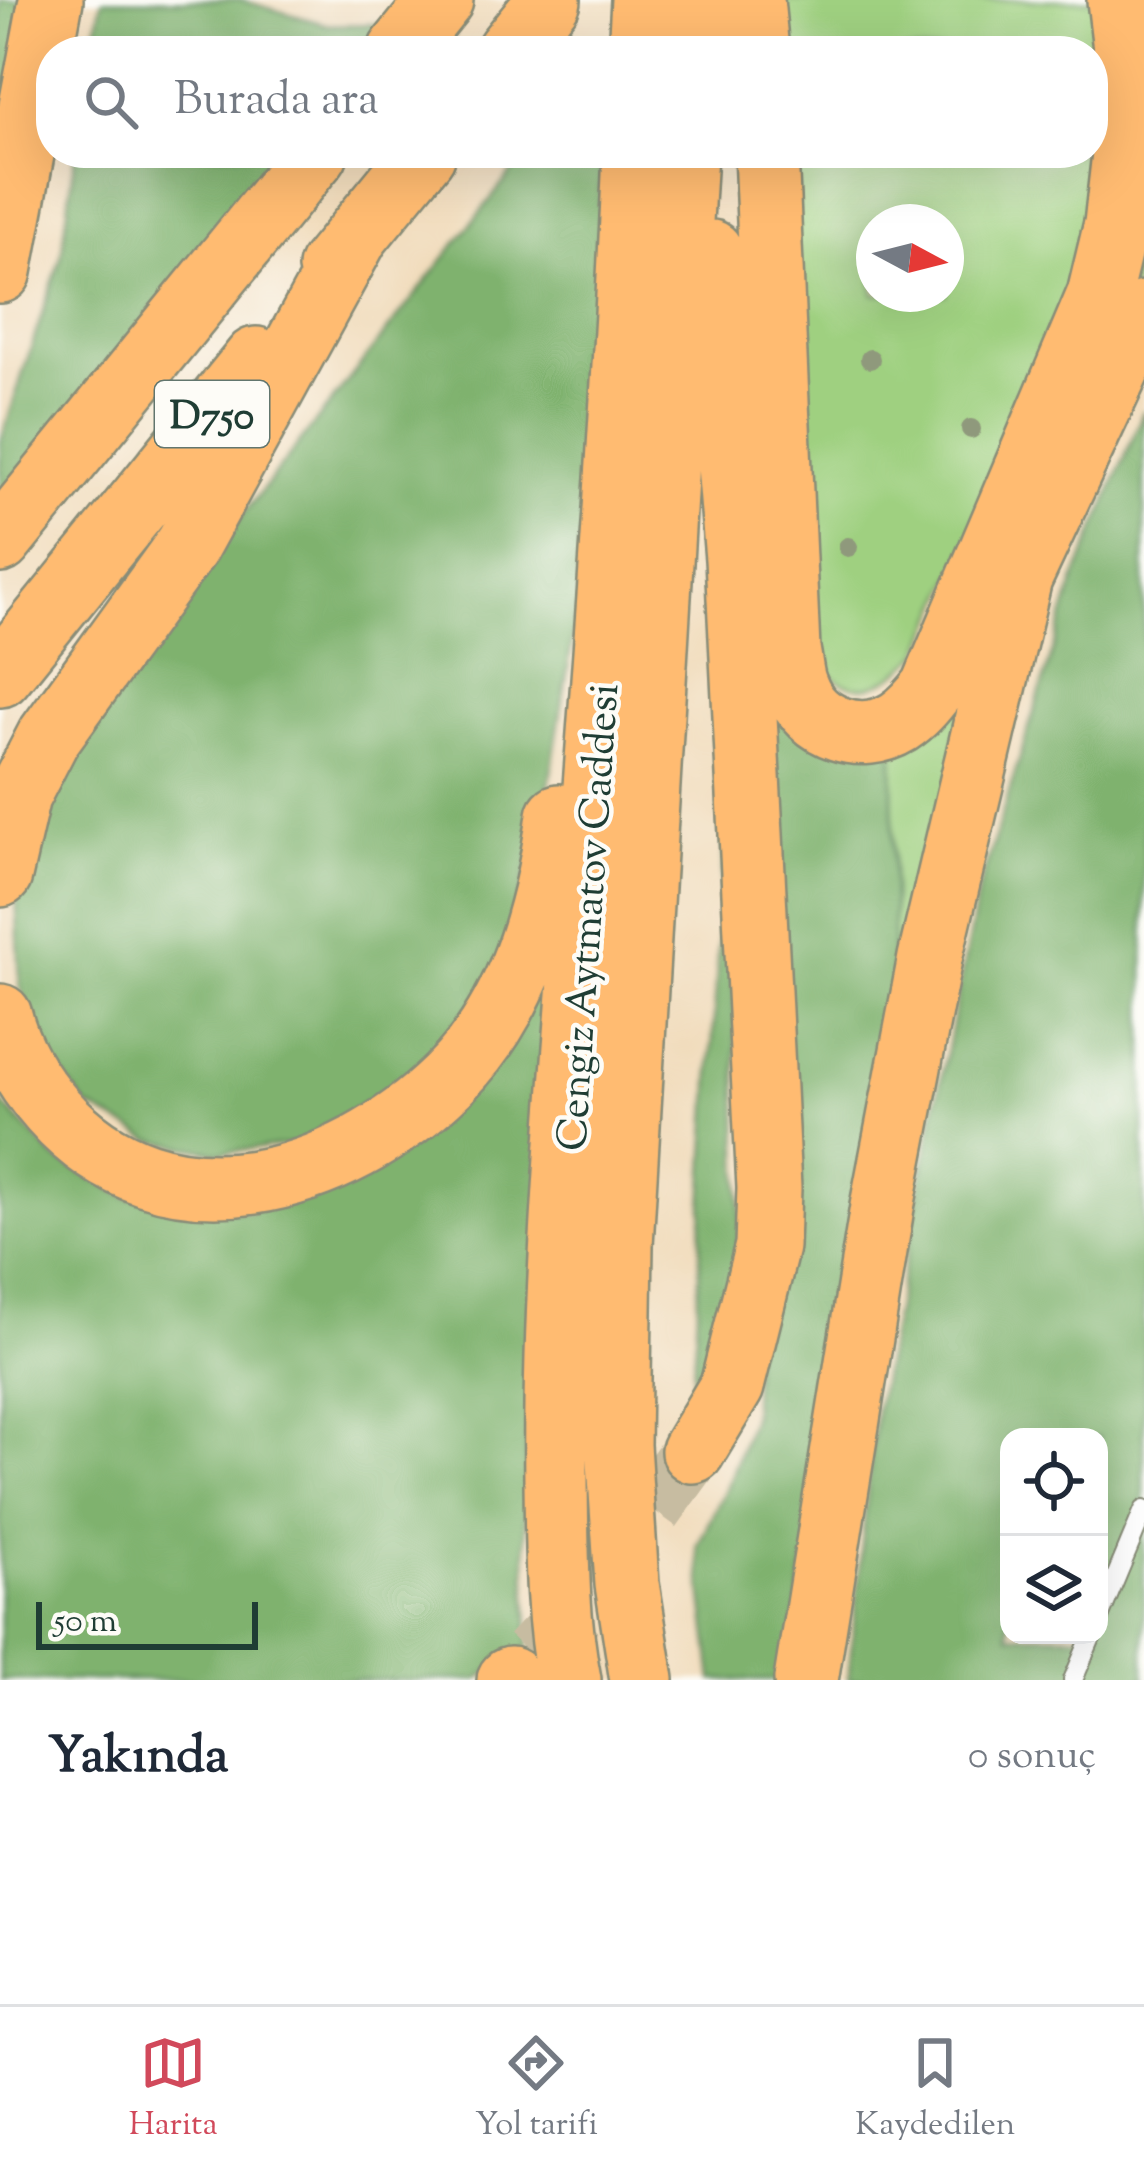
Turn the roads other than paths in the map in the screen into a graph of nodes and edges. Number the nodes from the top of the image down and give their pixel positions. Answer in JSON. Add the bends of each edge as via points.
{"nodes":[{"id":1,"x":51,"y":0,"type":"edge"},
{"id":2,"x":441,"y":0,"type":"edge"},
{"id":3,"x":549,"y":0,"type":"edge"},
{"id":4,"x":752,"y":0,"type":"edge"},
{"id":5,"x":1119,"y":0,"type":"edge"},
{"id":6,"x":44,"y":36,"type":"edge"},
{"id":7,"x":412,"y":36,"type":"edge"},
{"id":8,"x":520,"y":36,"type":"edge"},
{"id":9,"x":756,"y":36,"type":"edge"},
{"id":10,"x":36,"y":80,"type":"edge"},
{"id":11,"x":304,"y":168,"type":"edge"},
{"id":12,"x":412,"y":168,"type":"edge"},
{"id":13,"x":634,"y":168,"type":"edge"},
{"id":14,"x":684,"y":168,"type":"edge"},
{"id":15,"x":704,"y":168,"type":"edge"},
{"id":16,"x":767,"y":168,"type":"edge"},
{"id":17,"x":357,"y":235,"type":"junction"},
{"id":18,"x":0,"y":271,"type":"edge"},
{"id":19,"x":1144,"y":314,"type":"edge"},
{"id":20,"x":622,"y":441,"type":"junction"},
{"id":21,"x":0,"y":541,"type":"edge"},
{"id":22,"x":0,"y":675,"type":"edge"},
{"id":23,"x":0,"y":875,"type":"edge"},
{"id":24,"x":0,"y":1016,"type":"edge"},
{"id":25,"x":693,"y":1451,"type":"tunnel mouth"},
{"id":26,"x":1144,"y":1510,"type":"edge"},
{"id":27,"x":1108,"y":1596,"type":"edge"},
{"id":28,"x":1088,"y":1644,"type":"edge"},
{"id":29,"x":569,"y":1680,"type":"edge"},
{"id":30,"x":642,"y":1680,"type":"edge"},
{"id":31,"x":806,"y":1680,"type":"edge"},
{"id":32,"x":1073,"y":1680,"type":"edge"}],
"edges":[{"from":1,"to":6,"type":"highway"},
{"from":2,"to":7,"type":"highway"},
{"from":3,"to":8,"type":"highway"},
{"from":4,"to":9,"type":"highway"},
{"from":5,"to":16,"type":"highway","via":[[1126,136],[1099,295],[933,688],[896,725],[874,732],[830,727],[811,712],[792,669]]},
{"from":10,"to":18,"type":"highway"},
{"from":11,"to":21,"type":"highway","number":"D750"},
{"from":12,"to":17,"type":"highway","number":"D750"},
{"from":13,"to":20,"type":"highway","name":"Cengiz Aytmatov Caddesi"},
{"from":14,"to":30,"type":"highway","name":"Cengiz Aytmatov Caddesi","via":[[621,1245],[618,1445]]},
{"from":15,"to":25,"type":"highway","via":[[737,559],[770,1188],[767,1246],[732,1386]]},
{"from":17,"to":22,"type":"highway","number":"D750"},
{"from":17,"to":23,"type":"highway","via":[[187,546],[48,738],[18,796]]},
{"from":19,"to":31,"type":"highway","via":[[1021,578],[998,670],[882,1207]]},
{"from":20,"to":24,"type":"highway","via":[[540,909],[521,973],[450,1079],[369,1141],[312,1169],[229,1185],[175,1182],[117,1163],[67,1126],[29,1084]]},
{"from":20,"to":29,"type":"highway","name":"Cengiz Aytmatov Caddesi","via":[[560,1247],[556,1511]]},
{"from":26,"to":27,"type":"lane"},
{"from":28,"to":32,"type":"lane"}]}
